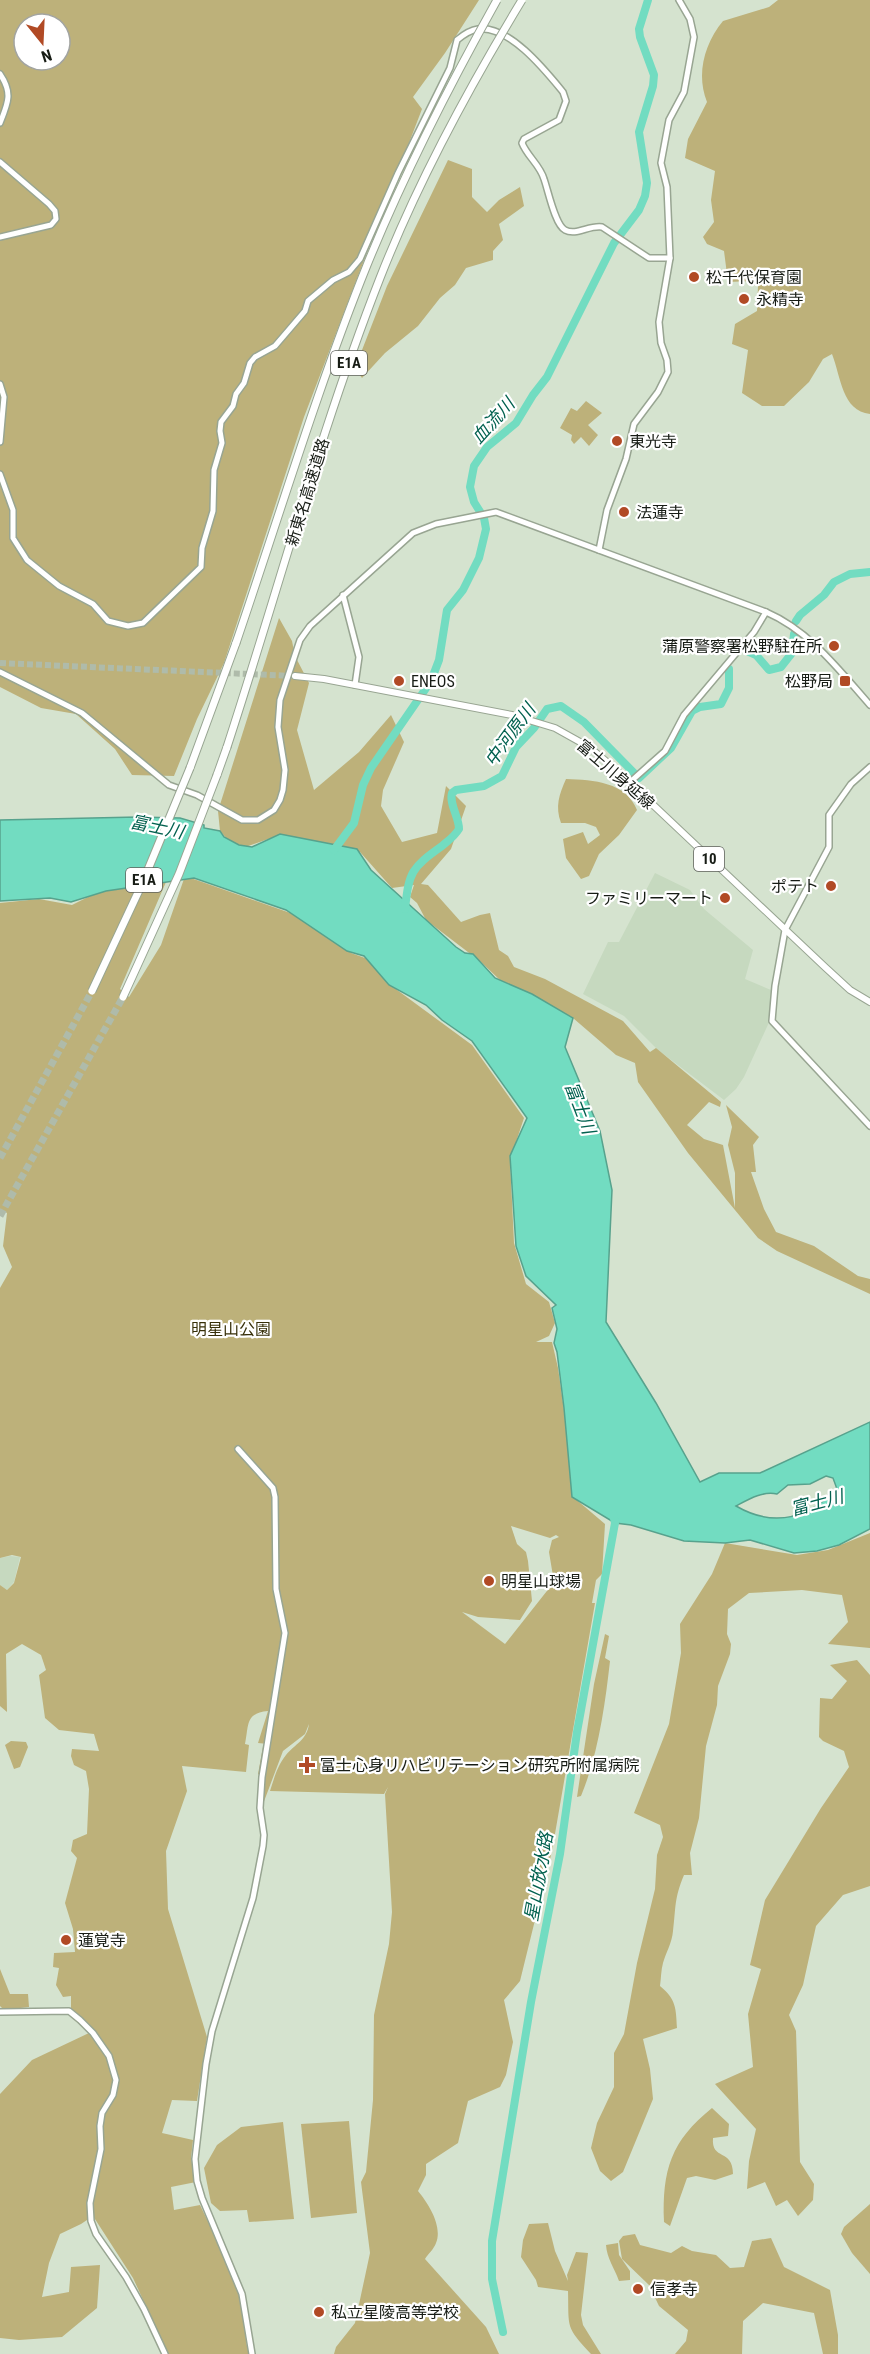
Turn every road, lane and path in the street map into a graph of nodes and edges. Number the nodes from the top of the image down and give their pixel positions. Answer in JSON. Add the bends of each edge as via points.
{"nodes":[{"id":1,"x":497,"y":0,"type":"edge"},
{"id":2,"x":522,"y":0,"type":"edge"},
{"id":3,"x":679,"y":0,"type":"edge"},
{"id":4,"x":0,"y":74,"type":"edge"},
{"id":5,"x":0,"y":123,"type":"edge"},
{"id":6,"x":0,"y":162,"type":"edge"},
{"id":7,"x":0,"y":237,"type":"edge"},
{"id":8,"x":670,"y":258,"type":"junction"},
{"id":9,"x":0,"y":384,"type":"edge"},
{"id":10,"x":0,"y":442,"type":"edge"},
{"id":11,"x":0,"y":474,"type":"edge"},
{"id":12,"x":599,"y":550,"type":"junction"},
{"id":13,"x":343,"y":595,"type":"junction"},
{"id":14,"x":766,"y":612,"type":"junction"},
{"id":15,"x":0,"y":672,"type":"edge"},
{"id":16,"x":295,"y":676,"type":"tunnel mouth"},
{"id":17,"x":355,"y":685,"type":"junction"},
{"id":18,"x":870,"y":705,"type":"edge"},
{"id":19,"x":870,"y":767,"type":"edge"},
{"id":20,"x":631,"y":782,"type":"junction"},
{"id":21,"x":785,"y":930,"type":"junction"},
{"id":22,"x":92,"y":991,"type":"tunnel mouth"},
{"id":23,"x":123,"y":997,"type":"tunnel mouth"},
{"id":24,"x":870,"y":1002,"type":"edge"},
{"id":25,"x":870,"y":1126,"type":"edge"},
{"id":26,"x":238,"y":1449,"type":"dead end"},
{"id":27,"x":0,"y":2012,"type":"edge"},
{"id":28,"x":165,"y":2354,"type":"edge"},
{"id":29,"x":252,"y":2354,"type":"edge"}],
"edges":[{"from":1,"to":22,"type":"highway","name":"新東名高速道路","number":"E1A","bridge":true,"via":[[436,114],[368,263],[190,768]]},
{"from":2,"to":23,"type":"highway","name":"新東名高速道路","number":"E1A","bridge":true,"via":[[478,73],[419,189],[381,277],[336,397],[217,775],[179,874]]},
{"from":3,"to":8,"type":"street","via":[[694,37],[684,92],[669,120],[661,163],[667,187]]},
{"from":4,"to":5,"type":"street","via":[[9,96]]},
{"from":6,"to":7,"type":"street","via":[[49,204],[56,219],[51,225]]},
{"from":8,"to":11,"type":"street","via":[[649,258],[602,227],[593,225],[568,232],[559,225],[542,173],[522,143],[559,120],[566,101],[563,92],[509,38],[495,30],[476,29],[457,40],[450,68],[360,259],[349,272],[308,301],[305,311],[275,346],[250,363],[244,383],[222,422],[222,443],[214,470],[213,511],[202,548],[201,567],[154,613],[143,623],[128,627],[108,621],[93,604],[59,586],[27,560],[13,538],[13,510]]},
{"from":8,"to":12,"type":"street","via":[[659,322],[668,372],[634,424]]},
{"from":9,"to":10,"type":"street","via":[[4,397]]},
{"from":12,"to":13,"type":"street","via":[[505,514],[486,512],[413,533]]},
{"from":12,"to":14,"type":"street"},
{"from":13,"to":15,"type":"street","via":[[300,640],[280,700],[283,790],[274,810],[258,820],[242,820],[197,795],[169,785],[82,712]]},
{"from":13,"to":17,"type":"street","via":[[359,657]]},
{"from":14,"to":18,"type":"street","via":[[803,633]]},
{"from":14,"to":20,"type":"street","via":[[754,632],[684,715],[665,751]]},
{"from":16,"to":17,"type":"main road","name":"富士川身延線","number":"10"},
{"from":17,"to":20,"type":"main road","name":"富士川身延線","number":"10","via":[[543,723],[589,747]]},
{"from":19,"to":21,"type":"street","via":[[851,784],[829,815],[829,847]]},
{"from":20,"to":21,"type":"main road","name":"富士川身延線","number":"10"},
{"from":21,"to":24,"type":"main road","name":"富士川身延線","number":"10","via":[[850,990]]},
{"from":21,"to":25,"type":"street","via":[[772,1021]]},
{"from":26,"to":29,"type":"street","via":[[273,1488],[276,1588],[285,1633],[262,1777],[263,1846],[253,1898],[212,2031],[195,2159],[202,2198],[242,2294]]},
{"from":27,"to":28,"type":"street","via":[[69,2011],[93,2033],[109,2056],[116,2087],[102,2113],[91,2221],[140,2301]]}]}
